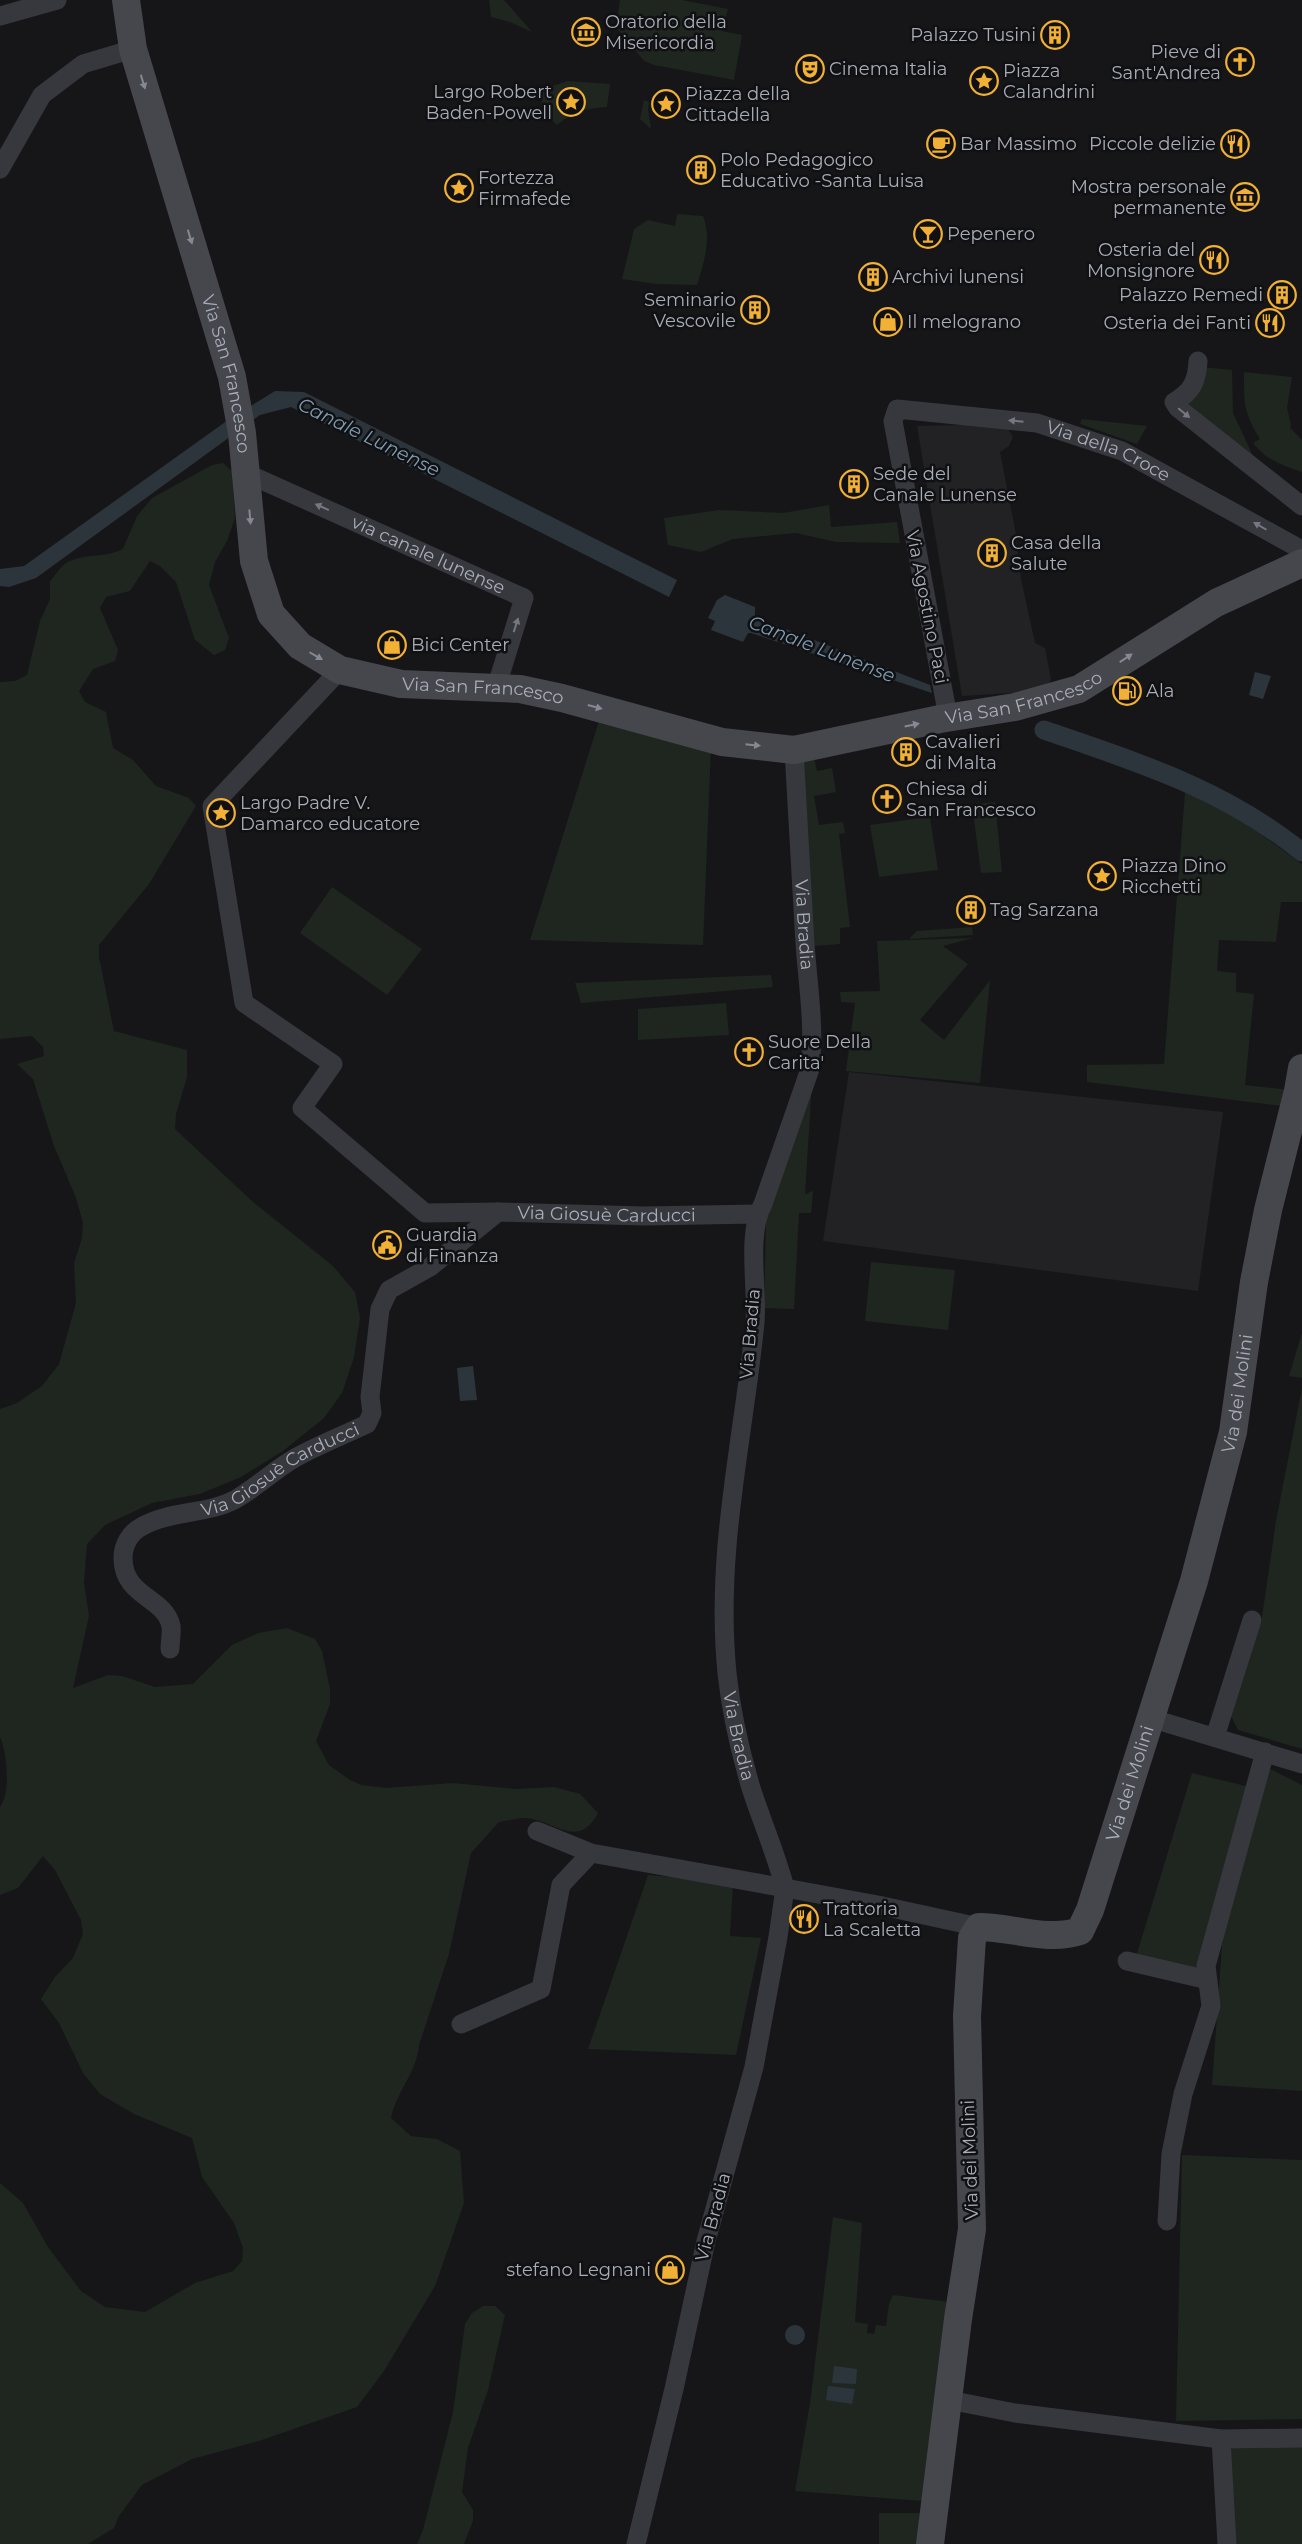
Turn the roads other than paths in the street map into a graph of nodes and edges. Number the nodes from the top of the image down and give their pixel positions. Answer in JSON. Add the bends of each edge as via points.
{"nodes":[{"id":1,"x":57,"y":0,"type":"edge"},
{"id":2,"x":126,"y":0,"type":"edge"},
{"id":3,"x":0,"y":16,"type":"edge"},
{"id":4,"x":133,"y":49,"type":"junction"},
{"id":5,"x":0,"y":169,"type":"edge"},
{"id":6,"x":1198,"y":361,"type":"dead end"},
{"id":7,"x":897,"y":409,"type":"joint"},
{"id":8,"x":246,"y":473,"type":"junction"},
{"id":9,"x":1302,"y":506,"type":"edge"},
{"id":10,"x":1302,"y":550,"type":"edge"},
{"id":11,"x":1297,"y":569,"type":"edge"},
{"id":12,"x":340,"y":670,"type":"junction"},
{"id":13,"x":496,"y":688,"type":"junction"},
{"id":14,"x":948,"y":718,"type":"junction"},
{"id":15,"x":794,"y":750,"type":"junction"},
{"id":16,"x":1302,"y":1068,"type":"edge"},
{"id":17,"x":498,"y":1212,"type":"junction"},
{"id":18,"x":757,"y":1214,"type":"junction"},
{"id":19,"x":1252,"y":1620,"type":"dead end"},
{"id":20,"x":170,"y":1649,"type":"dead end"},
{"id":21,"x":1150,"y":1718,"type":"junction"},
{"id":22,"x":1215,"y":1737,"type":"junction"},
{"id":23,"x":1265,"y":1752,"type":"junction"},
{"id":24,"x":1302,"y":1764,"type":"edge"},
{"id":25,"x":536,"y":1831,"type":"dead end"},
{"id":26,"x":591,"y":1853,"type":"junction"},
{"id":27,"x":785,"y":1888,"type":"junction"},
{"id":28,"x":979,"y":1927,"type":"junction"},
{"id":29,"x":1127,"y":1961,"type":"dead end"},
{"id":30,"x":1208,"y":1980,"type":"junction"},
{"id":31,"x":461,"y":2024,"type":"dead end"},
{"id":32,"x":1167,"y":2221,"type":"dead end"},
{"id":33,"x":949,"y":2400,"type":"junction"},
{"id":34,"x":1302,"y":2438,"type":"edge"},
{"id":35,"x":1221,"y":2439,"type":"junction"},
{"id":36,"x":636,"y":2544,"type":"edge"},
{"id":37,"x":930,"y":2544,"type":"edge"},
{"id":38,"x":1227,"y":2544,"type":"edge"}],
"edges":[{"from":1,"to":3,"type":"street"},
{"from":2,"to":4,"type":"street","name":"Via San Francesco"},
{"from":4,"to":5,"type":"street","via":[[83,64],[42,95]]},
{"from":4,"to":8,"type":"street","name":"Via San Francesco","one_way":true,"via":[[232,377]]},
{"from":6,"to":9,"type":"street","one_way":true,"via":[[1194,386],[1174,402],[1178,408]]},
{"from":10,"to":7,"type":"street","name":"Via della Croce","one_way":true,"via":[[1122,451],[1037,423]]},
{"from":7,"to":14,"type":"street","name":"Via Agostino Paci","via":[[893,421]]},
{"from":8,"to":12,"type":"street","name":"Via San Francesco","one_way":true,"via":[[254,560],[271,614],[300,646]]},
{"from":13,"to":8,"type":"street","name":"via canale lunense","one_way":true,"via":[[524,598]]},
{"from":14,"to":11,"type":"street","name":"Via San Francesco","one_way":true,"via":[[1016,707],[1079,689],[1208,607]]},
{"from":12,"to":13,"type":"street","name":"Via San Francesco","via":[[401,684]]},
{"from":12,"to":17,"type":"street","via":[[212,806],[244,1003],[334,1064],[302,1108],[425,1213]]},
{"from":13,"to":15,"type":"street","name":"Via San Francesco","one_way":true,"via":[[520,689],[562,698],[722,742]]},
{"from":15,"to":14,"type":"street","name":"Via San Francesco","one_way":true},
{"from":15,"to":18,"type":"street","name":"Via Bradia","via":[[812,1056]]},
{"from":16,"to":21,"type":"street","name":"Via dei Molini","via":[[1254,1282],[1233,1432],[1194,1581]]},
{"from":17,"to":18,"type":"street","name":"Via Giosuè Carducci","via":[[644,1216]]},
{"from":17,"to":20,"type":"street","name":"Via Giosuè Carducci","via":[[430,1267],[389,1290],[380,1309],[370,1397],[372,1413],[367,1424],[295,1458],[235,1500],[202,1511],[154,1520],[126,1540],[122,1556],[125,1576],[132,1587],[161,1610],[171,1625]]},
{"from":18,"to":27,"type":"street","name":"Via Bradia","via":[[755,1322],[723,1573],[727,1673],[751,1788]]},
{"from":19,"to":22,"type":"street"},
{"from":21,"to":22,"type":"street"},
{"from":21,"to":28,"type":"street","name":"Via dei Molini","via":[[1090,1910],[1080,1931],[1062,1935]]},
{"from":22,"to":23,"type":"street"},
{"from":23,"to":24,"type":"street"},
{"from":23,"to":30,"type":"street","via":[[1206,1966]]},
{"from":25,"to":26,"type":"street"},
{"from":26,"to":27,"type":"street"},
{"from":26,"to":31,"type":"street","via":[[561,1885],[541,1989]]},
{"from":27,"to":28,"type":"street"},
{"from":27,"to":36,"type":"street","name":"Via Bradia","via":[[754,2067],[706,2241]]},
{"from":28,"to":33,"type":"street","name":"Via dei Molini","via":[[972,1938],[967,2016],[972,2229]]},
{"from":29,"to":30,"type":"street"},
{"from":30,"to":32,"type":"street","via":[[1211,2006],[1183,2094],[1171,2154]]},
{"from":33,"to":35,"type":"street","via":[[1015,2413]]},
{"from":33,"to":37,"type":"street","name":"Via dei Molini"},
{"from":34,"to":35,"type":"street"},
{"from":35,"to":38,"type":"street"}]}
